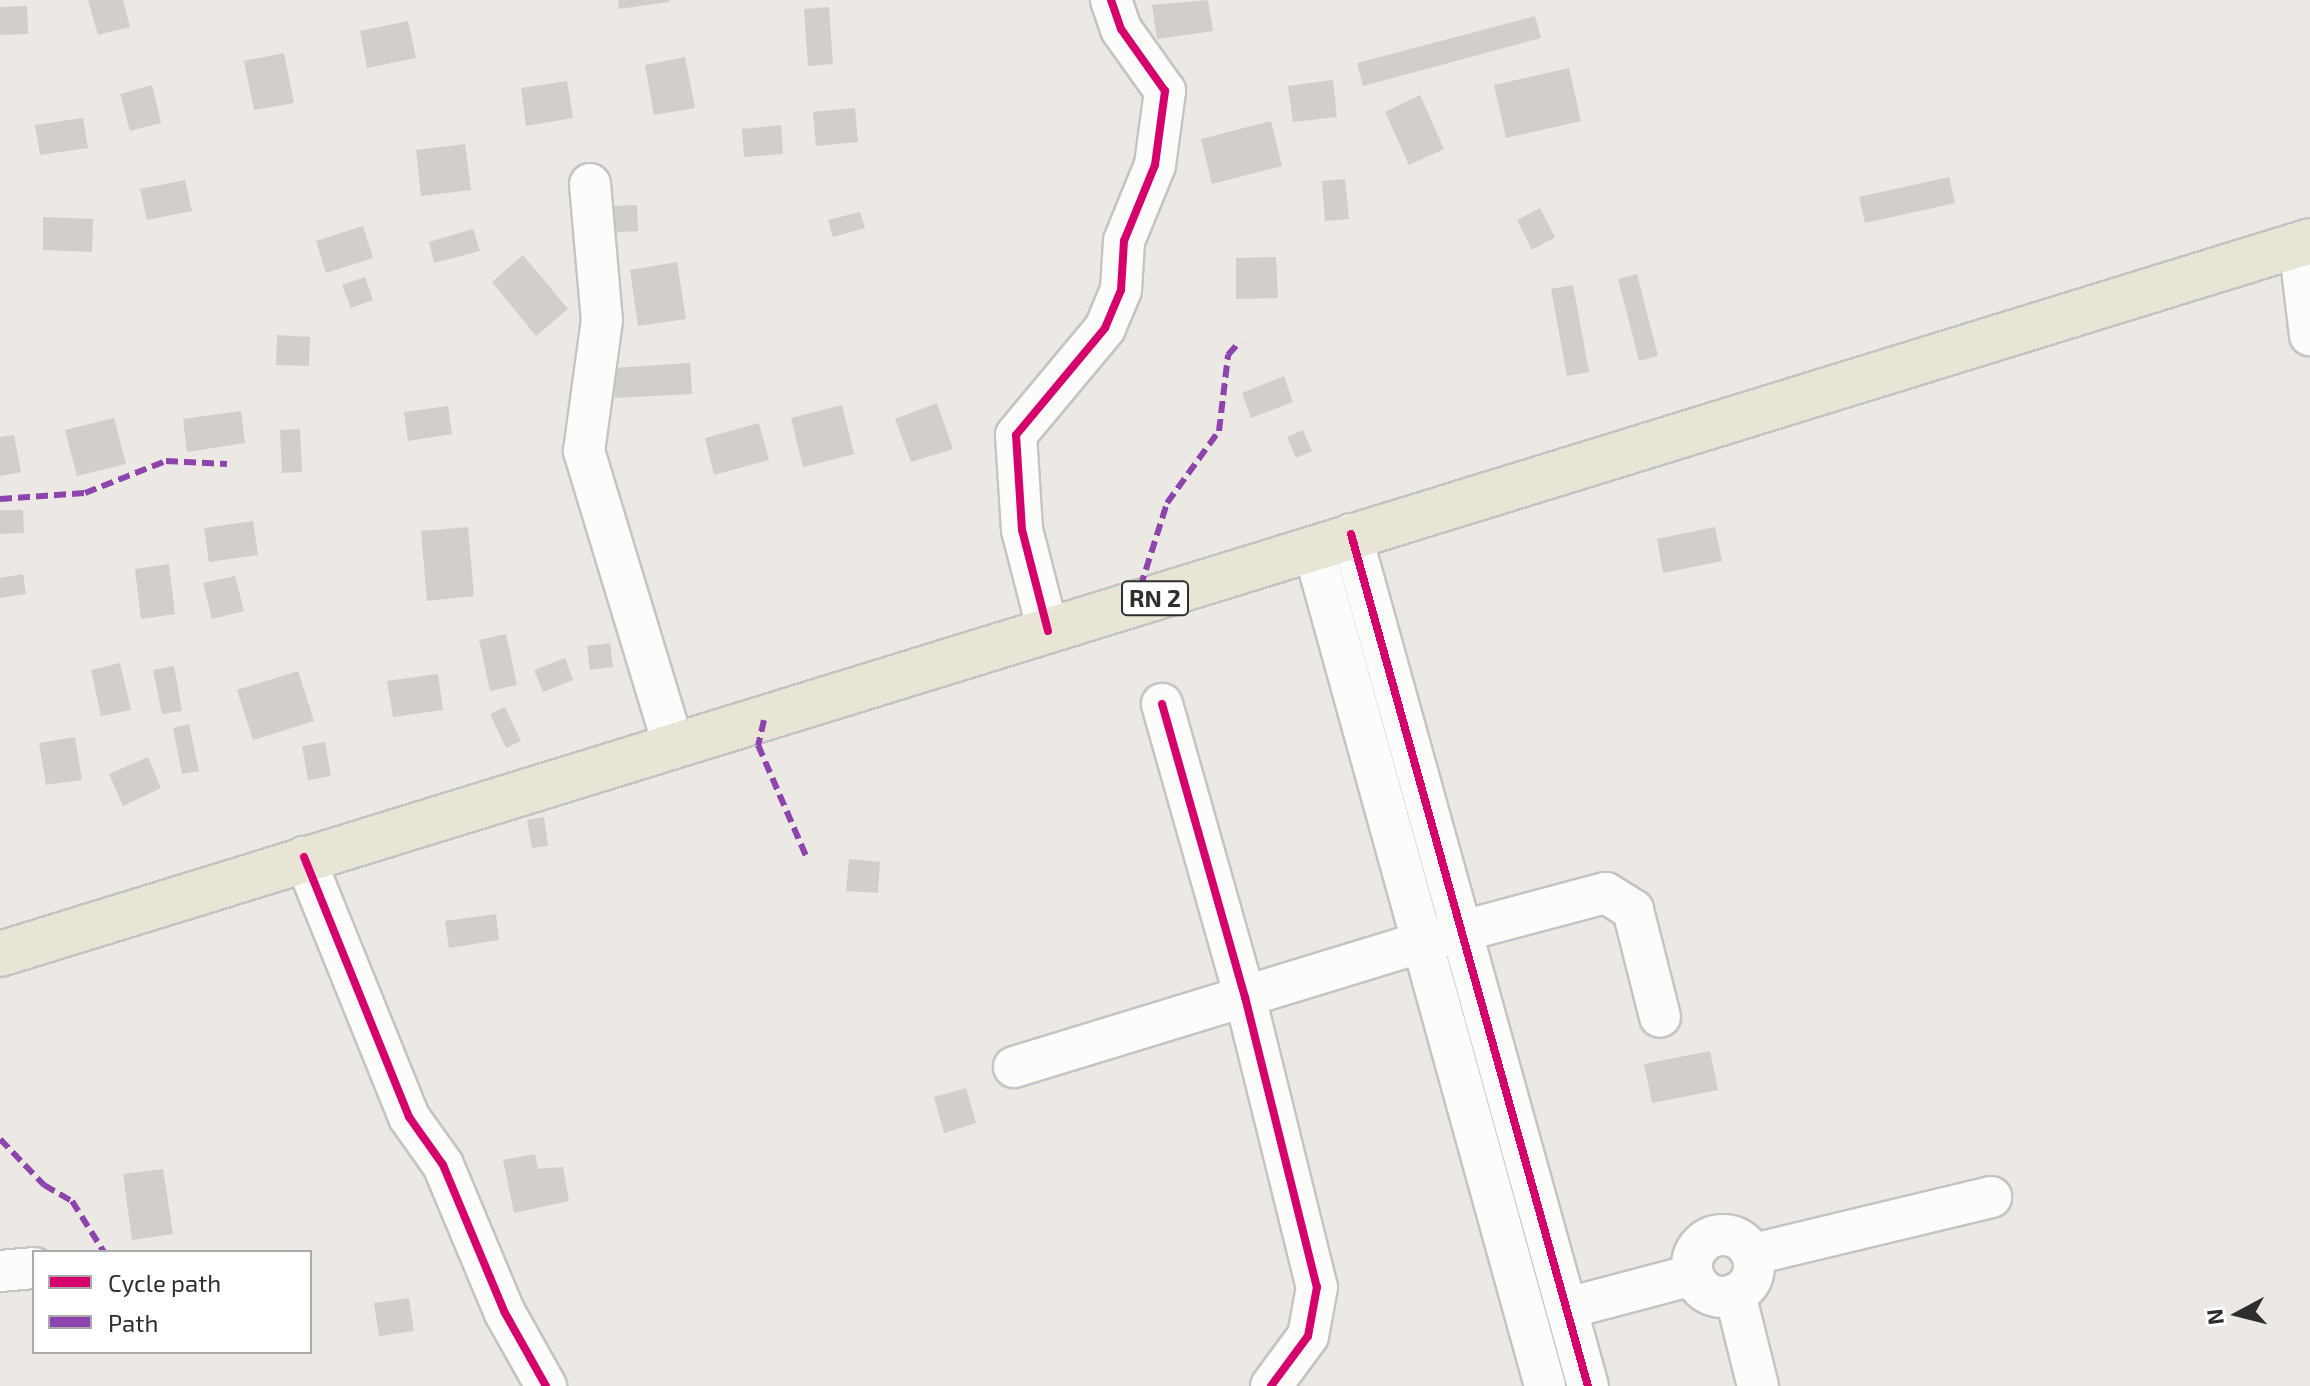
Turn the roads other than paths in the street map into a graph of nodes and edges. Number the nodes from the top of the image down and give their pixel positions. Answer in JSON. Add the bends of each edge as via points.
{"nodes":[{"id":1,"x":1111,"y":0,"type":"edge"},
{"id":2,"x":590,"y":184,"type":"dead end"},
{"id":3,"x":2304,"y":243,"type":"edge"},
{"id":4,"x":2310,"y":335,"type":"edge"},
{"id":5,"x":1332,"y":541,"type":"junction"},
{"id":6,"x":1048,"y":631,"type":"junction"},
{"id":7,"x":1162,"y":704,"type":"dead end"},
{"id":8,"x":674,"y":747,"type":"junction"},
{"id":9,"x":304,"y":857,"type":"junction"},
{"id":10,"x":1444,"y":936,"type":"junction"},
{"id":11,"x":0,"y":954,"type":"edge"},
{"id":12,"x":1245,"y":997,"type":"junction"},
{"id":13,"x":1660,"y":1017,"type":"dead end"},
{"id":14,"x":1014,"y":1067,"type":"dead end"},
{"id":15,"x":1991,"y":1197,"type":"dead end"},
{"id":16,"x":1754,"y":1254,"type":"junction"},
{"id":17,"x":32,"y":1268,"type":"edge"},
{"id":18,"x":0,"y":1271,"type":"edge"},
{"id":19,"x":1693,"y":1275,"type":"junction"},
{"id":20,"x":1735,"y":1294,"type":"junction"},
{"id":21,"x":1568,"y":1308,"type":"junction"},
{"id":22,"x":546,"y":1386,"type":"edge"},
{"id":23,"x":1271,"y":1386,"type":"edge"},
{"id":24,"x":1545,"y":1386,"type":"edge"},
{"id":25,"x":1588,"y":1386,"type":"edge"},
{"id":26,"x":1758,"y":1386,"type":"edge"}],
"edges":[{"from":1,"to":6,"type":"street","via":[[1121,29],[1165,91],[1155,165],[1124,241],[1121,290],[1105,328],[1016,435],[1022,530]]},
{"from":2,"to":8,"type":"street","via":[[602,320],[584,451]]},
{"from":3,"to":4,"type":"street"},
{"from":3,"to":5,"type":"main road","number":"RN 2"},
{"from":5,"to":6,"type":"main road","number":"RN 2"},
{"from":5,"to":10,"type":"street"},
{"from":6,"to":8,"type":"main road","number":"RN 2"},
{"from":7,"to":12,"type":"street"},
{"from":8,"to":9,"type":"main road","number":"RN 2"},
{"from":9,"to":11,"type":"main road","number":"RN 2"},
{"from":9,"to":22,"type":"street","via":[[409,1117],[443,1165],[505,1313]]},
{"from":10,"to":12,"type":"street"},
{"from":10,"to":13,"type":"street","via":[[1616,896],[1633,910]]},
{"from":10,"to":21,"type":"street"},
{"from":10,"to":24,"type":"street"},
{"from":12,"to":14,"type":"street"},
{"from":12,"to":23,"type":"street","via":[[1317,1287],[1308,1336]]},
{"from":15,"to":16,"type":"street"},
{"from":16,"to":19,"type":"street","via":[[1734,1237],[1715,1235],[1697,1246]]},
{"from":16,"to":20,"type":"street","via":[[1750,1280]]},
{"from":17,"to":18,"type":"street"},
{"from":19,"to":20,"type":"street","via":[[1715,1296]]},
{"from":19,"to":21,"type":"street"},
{"from":20,"to":26,"type":"street"},
{"from":21,"to":25,"type":"street"}]}
